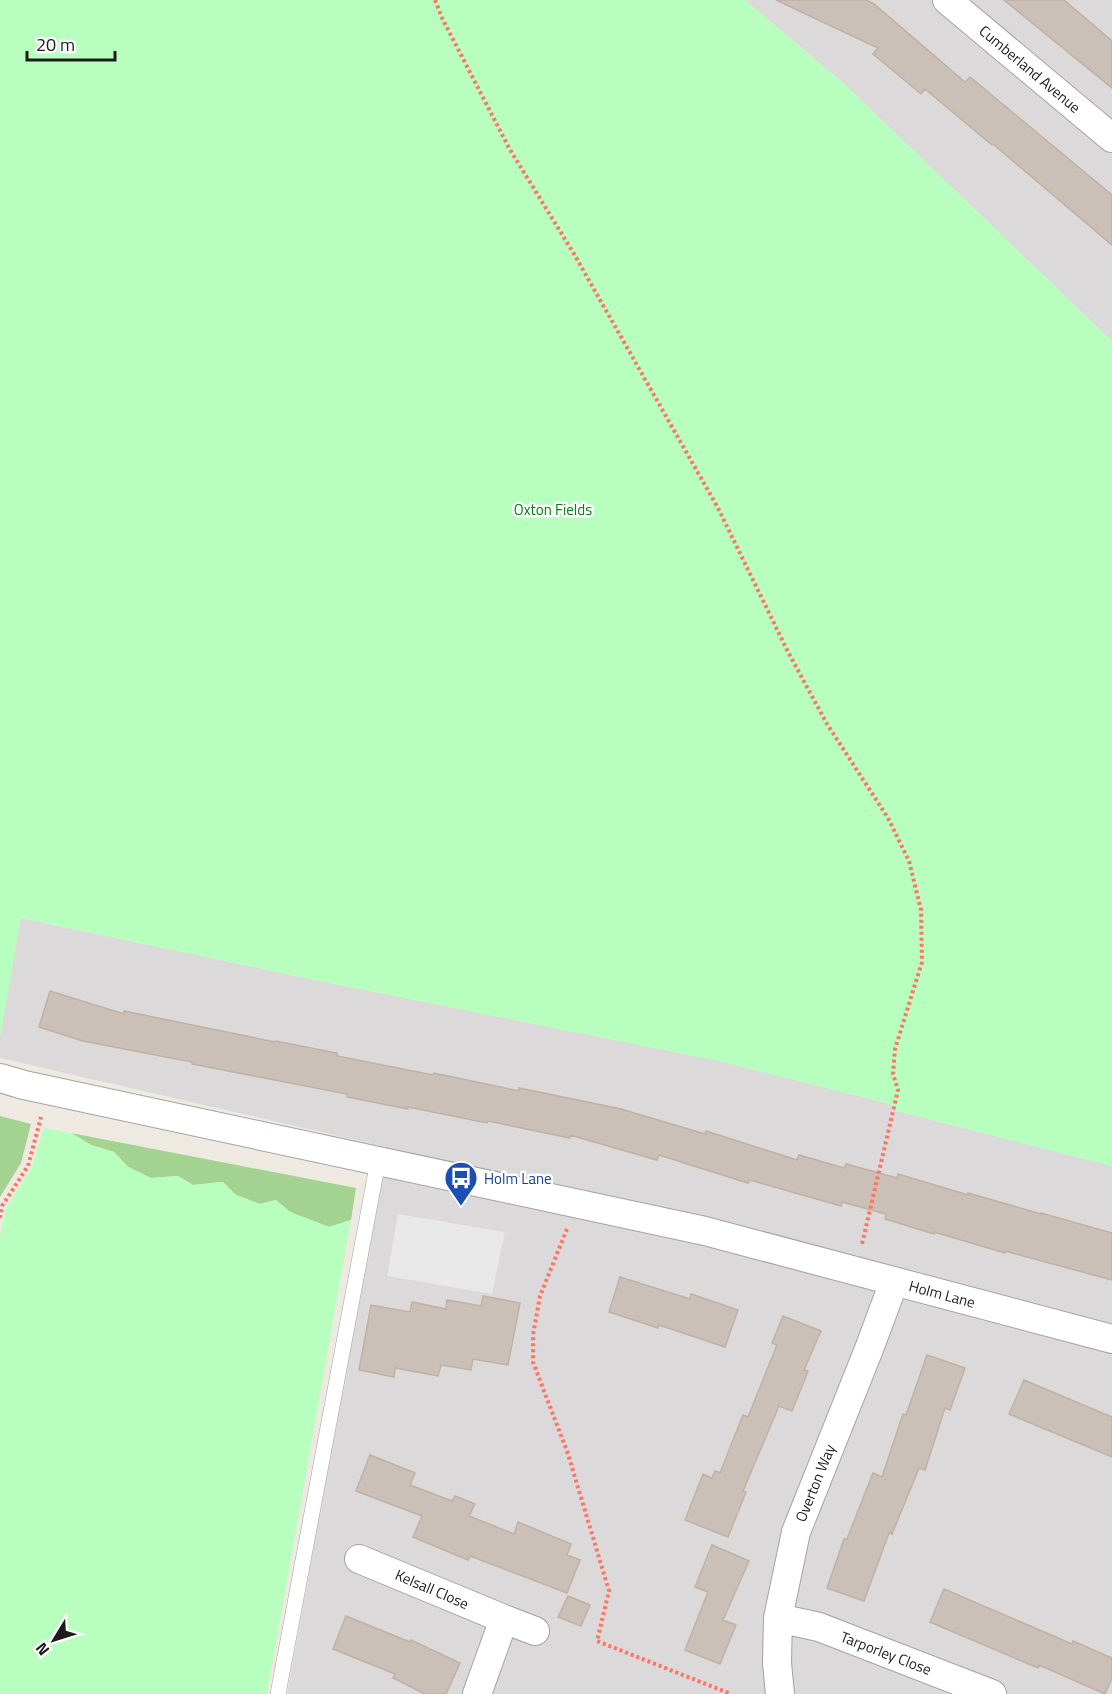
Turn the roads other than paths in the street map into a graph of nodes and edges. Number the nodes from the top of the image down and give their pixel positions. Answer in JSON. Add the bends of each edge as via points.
{"nodes":[{"id":1,"x":947,"y":0,"type":"edge"},
{"id":2,"x":1112,"y":138,"type":"edge"},
{"id":3,"x":0,"y":1078,"type":"edge"},
{"id":4,"x":378,"y":1161,"type":"junction"},
{"id":5,"x":894,"y":1282,"type":"junction"},
{"id":6,"x":1112,"y":1339,"type":"edge"},
{"id":7,"x":359,"y":1559,"type":"dead end"},
{"id":8,"x":778,"y":1618,"type":"junction"},
{"id":9,"x":504,"y":1619,"type":"junction"},
{"id":10,"x":535,"y":1631,"type":"dead end"},
{"id":11,"x":278,"y":1694,"type":"edge"},
{"id":12,"x":477,"y":1694,"type":"edge"},
{"id":13,"x":780,"y":1694,"type":"edge"},
{"id":14,"x":992,"y":1694,"type":"edge"}],
"edges":[{"from":1,"to":2,"type":"street","name":"Cumberland Avenue"},
{"from":3,"to":4,"type":"street","name":"Holm Lane"},
{"from":4,"to":5,"type":"street","name":"Holm Lane","via":[[705,1231]]},
{"from":4,"to":11,"type":"lane"},
{"from":5,"to":6,"type":"street","name":"Holm Lane"},
{"from":5,"to":8,"type":"street","name":"Overton Way","via":[[796,1532]]},
{"from":7,"to":9,"type":"street","name":"Kelsall Close"},
{"from":8,"to":13,"type":"street","name":"Overton Way"},
{"from":8,"to":14,"type":"street","name":"Tarporley Close","via":[[819,1627]]},
{"from":9,"to":10,"type":"street","name":"Kelsall Close"},
{"from":9,"to":12,"type":"street"}]}
